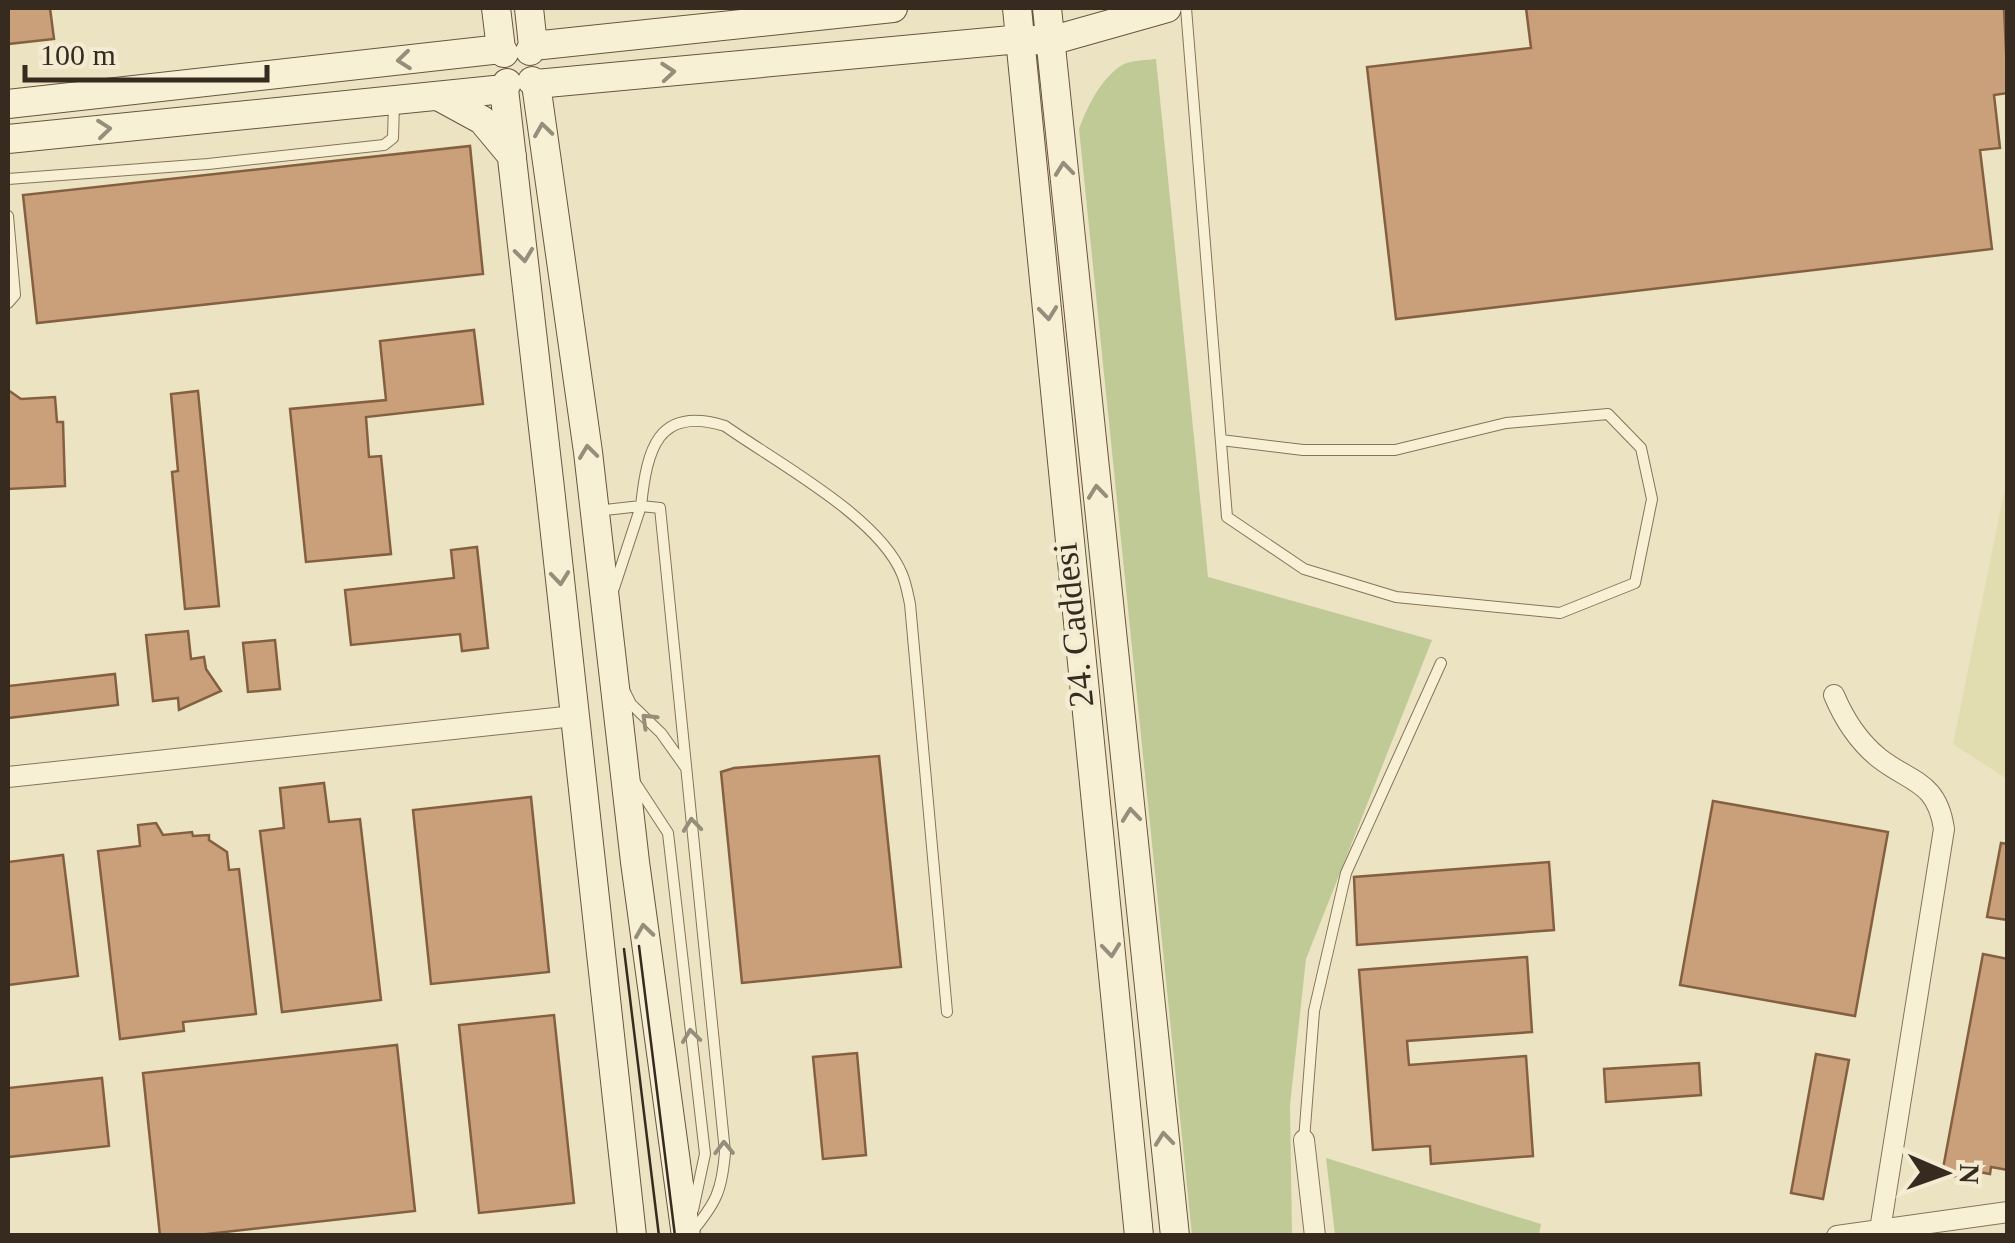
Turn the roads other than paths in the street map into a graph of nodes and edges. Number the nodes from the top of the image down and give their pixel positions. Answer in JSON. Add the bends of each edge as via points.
{"nodes":[{"id":1,"x":496,"y":8,"type":"edge"},
{"id":2,"x":529,"y":8,"type":"edge"},
{"id":3,"x":893,"y":8,"type":"edge"},
{"id":4,"x":1018,"y":8,"type":"edge"},
{"id":5,"x":1047,"y":8,"type":"edge"},
{"id":6,"x":1167,"y":8,"type":"edge"},
{"id":7,"x":1186,"y":8,"type":"edge"},
{"id":8,"x":1021,"y":38,"type":"junction"},
{"id":9,"x":1050,"y":42,"type":"junction"},
{"id":10,"x":517,"y":50,"type":"junction"},
{"id":11,"x":520,"y":84,"type":"junction"},
{"id":12,"x":437,"y":96,"type":"junction"},
{"id":13,"x":394,"y":100,"type":"junction"},
{"id":14,"x":8,"y":104,"type":"edge"},
{"id":15,"x":8,"y":139,"type":"edge"},
{"id":16,"x":512,"y":156,"type":"junction"},
{"id":17,"x":8,"y":179,"type":"edge"},
{"id":18,"x":8,"y":216,"type":"edge"},
{"id":19,"x":8,"y":303,"type":"edge"},
{"id":20,"x":1221,"y":440,"type":"junction"},
{"id":21,"x":641,"y":506,"type":"junction"},
{"id":22,"x":595,"y":512,"type":"junction"},
{"id":23,"x":606,"y":611,"type":"junction"},
{"id":24,"x":1441,"y":662,"type":"dead end"},
{"id":25,"x":613,"y":670,"type":"junction"},
{"id":26,"x":1834,"y":694,"type":"dead end"},
{"id":27,"x":574,"y":716,"type":"junction"},
{"id":28,"x":687,"y":769,"type":"junction"},
{"id":29,"x":8,"y":776,"type":"edge"},
{"id":30,"x":947,"y":1012,"type":"dead end"},
{"id":31,"x":1304,"y":1140,"type":"joint"},
{"id":32,"x":2008,"y":1212,"type":"edge"},
{"id":33,"x":1866,"y":1233,"type":"edge"},
{"id":34,"x":632,"y":1236,"type":"edge"},
{"id":35,"x":688,"y":1236,"type":"edge"},
{"id":36,"x":1139,"y":1236,"type":"edge"},
{"id":37,"x":1174,"y":1236,"type":"edge"},
{"id":38,"x":1315,"y":1236,"type":"edge"},
{"id":39,"x":1837,"y":1236,"type":"edge"}],
"edges":[{"from":1,"to":10,"type":"street"},
{"from":2,"to":10,"type":"street"},
{"from":3,"to":10,"type":"street"},
{"from":4,"to":8,"type":"street","name":"24. Caddesi"},
{"from":5,"to":9,"type":"street","name":"24. Caddesi"},
{"from":6,"to":9,"type":"street"},
{"from":7,"to":20,"type":"lane"},
{"from":8,"to":9,"type":"street"},
{"from":11,"to":8,"type":"street","one_way":true},
{"from":8,"to":36,"type":"street","name":"24. Caddesi","one_way":true},
{"from":37,"to":9,"type":"street","name":"24. Caddesi","one_way":true},
{"from":10,"to":11,"type":"street","via":[[500,72]]},
{"from":10,"to":14,"type":"street","one_way":true},
{"from":11,"to":12,"type":"street"},
{"from":11,"to":16,"type":"street"},
{"from":22,"to":11,"type":"street","one_way":true},
{"from":12,"to":13,"type":"street"},
{"from":12,"to":16,"type":"street","via":[[482,120]]},
{"from":15,"to":13,"type":"street","one_way":true},
{"from":13,"to":17,"type":"lane","via":[[393,138],[384,145]]},
{"from":16,"to":27,"type":"street","one_way":true},
{"from":18,"to":19,"type":"lane","via":[[15,294]]},
{"from":20,"to":20,"type":"lane","via":[[1227,517],[1304,569],[1396,597],[1560,613],[1634,583],[1652,499],[1642,448],[1608,414],[1506,423],[1396,450],[1304,450]]},
{"from":21,"to":22,"type":"lane"},
{"from":21,"to":23,"type":"lane"},
{"from":21,"to":28,"type":"lane","via":[[660,508]]},
{"from":21,"to":30,"type":"lane","via":[[646,460],[658,437],[699,418],[725,426],[863,522],[902,573]]},
{"from":22,"to":23,"type":"street"},
{"from":23,"to":25,"type":"street"},
{"from":24,"to":31,"type":"lane","via":[[1346,873],[1314,1011]]},
{"from":28,"to":25,"type":"lane","one_way":true,"via":[[631,704]]},
{"from":35,"to":25,"type":"street","one_way":true},
{"from":26,"to":33,"type":"street","via":[[1870,749],[1926,788],[1944,829]]},
{"from":27,"to":29,"type":"street"},
{"from":27,"to":34,"type":"street"},
{"from":35,"to":28,"type":"lane","one_way":true,"via":[[722,1187],[725,1152]]},
{"from":31,"to":38,"type":"street"},
{"from":32,"to":33,"type":"street"},
{"from":33,"to":39,"type":"street"}]}
